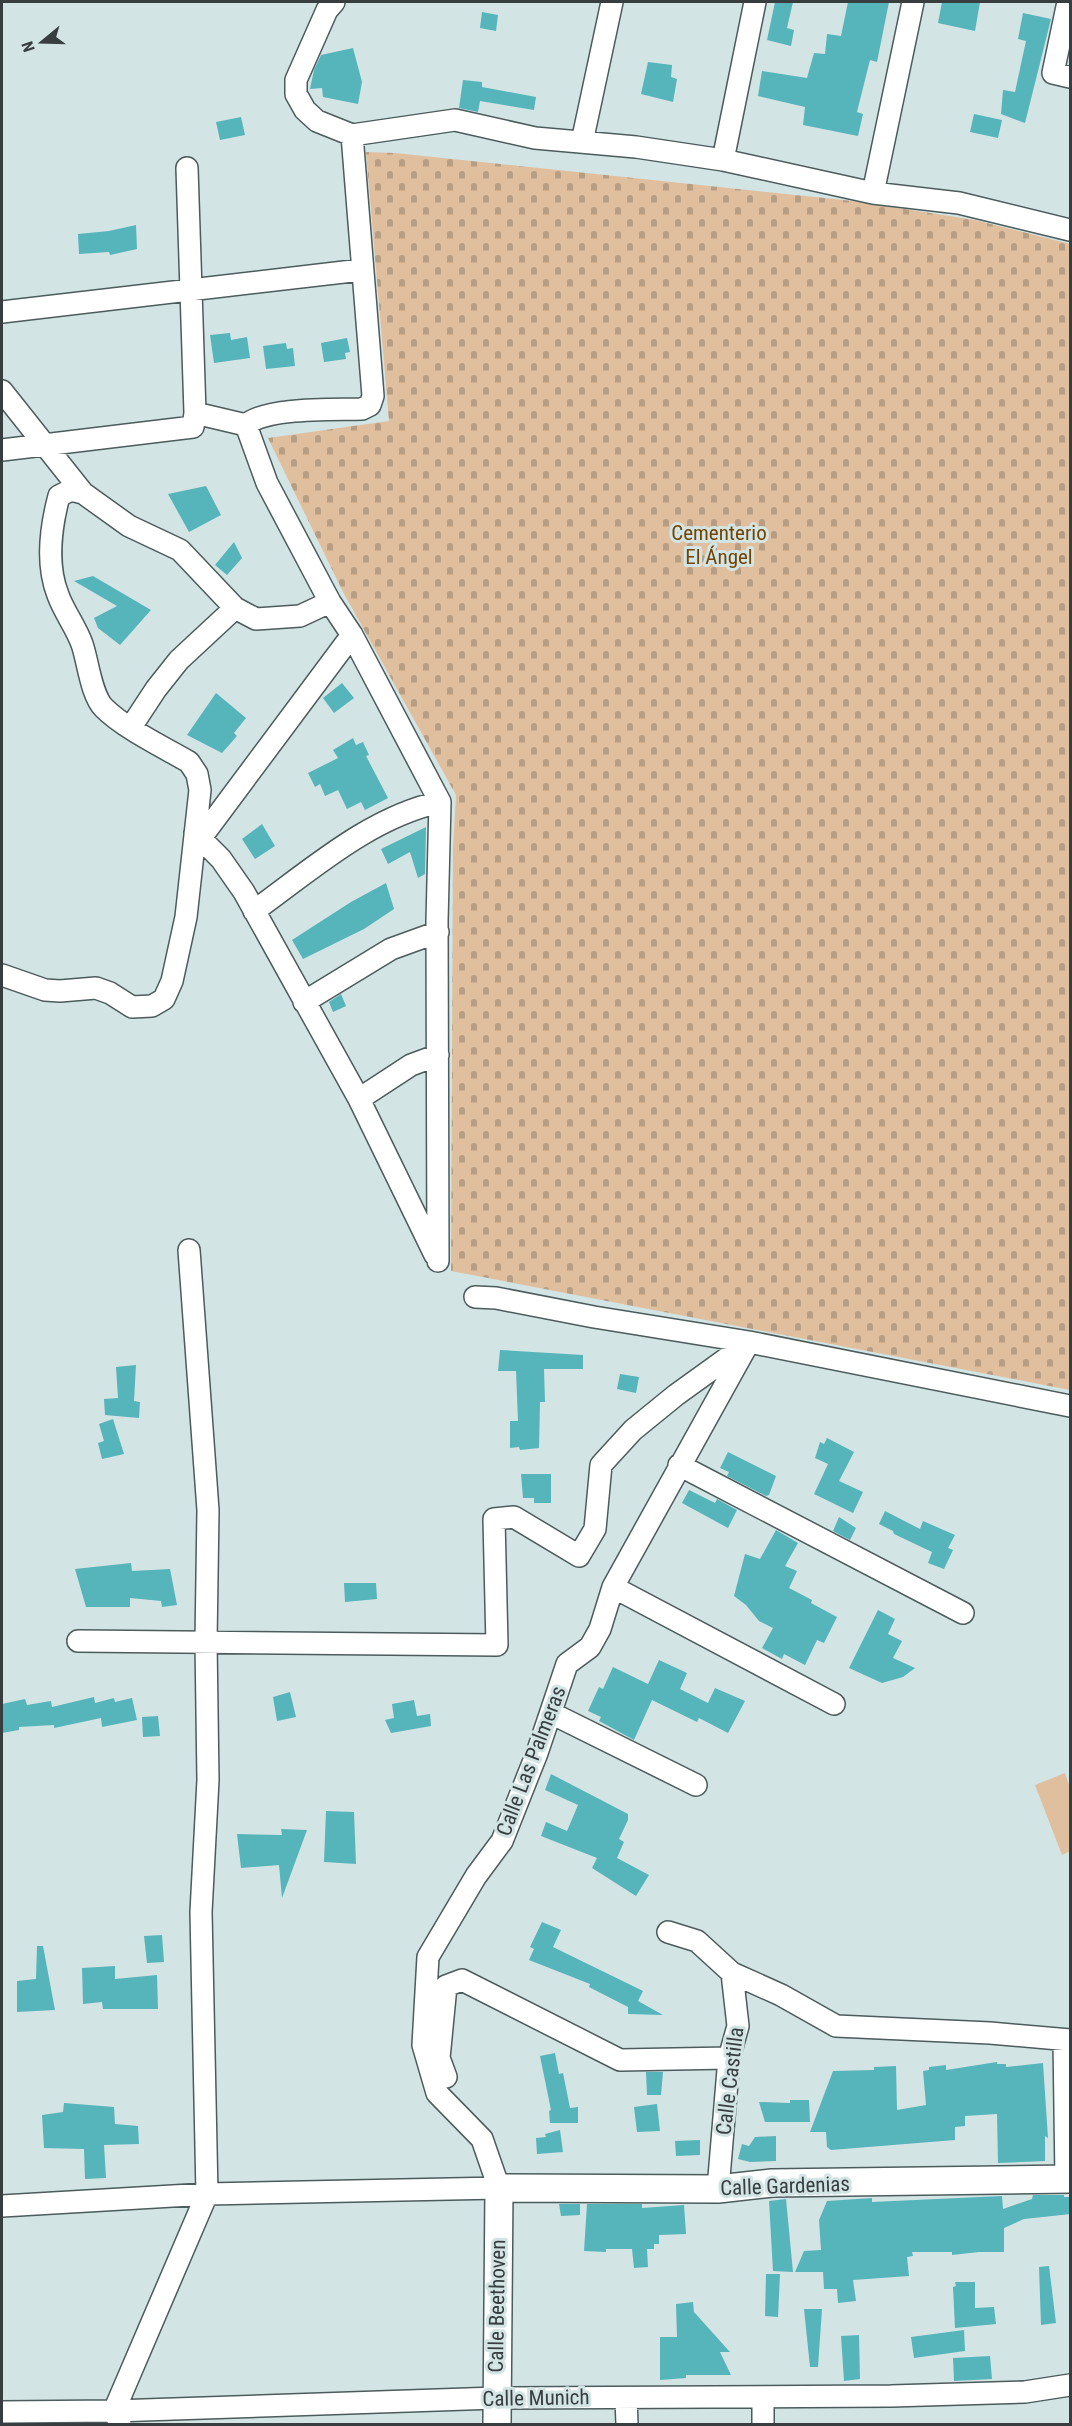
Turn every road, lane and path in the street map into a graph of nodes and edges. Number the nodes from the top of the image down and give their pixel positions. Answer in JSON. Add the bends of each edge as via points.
{"nodes":[{"id":1,"x":334,"y":2,"type":"edge"},
{"id":2,"x":612,"y":2,"type":"edge"},
{"id":3,"x":756,"y":2,"type":"edge"},
{"id":4,"x":913,"y":2,"type":"edge"},
{"id":5,"x":1068,"y":2,"type":"edge"},
{"id":6,"x":1071,"y":77,"type":"edge"},
{"id":7,"x":352,"y":135,"type":"junction"},
{"id":8,"x":582,"y":142,"type":"junction"},
{"id":9,"x":723,"y":160,"type":"junction"},
{"id":10,"x":187,"y":168,"type":"dead end"},
{"id":11,"x":873,"y":193,"type":"junction"},
{"id":12,"x":1071,"y":230,"type":"edge"},
{"id":13,"x":361,"y":270,"type":"junction"},
{"id":14,"x":190,"y":289,"type":"junction"},
{"id":15,"x":2,"y":312,"type":"edge"},
{"id":16,"x":2,"y":391,"type":"edge"},
{"id":17,"x":195,"y":413,"type":"junction"},
{"id":18,"x":246,"y":425,"type":"junction"},
{"id":19,"x":45,"y":445,"type":"junction"},
{"id":20,"x":2,"y":450,"type":"edge"},
{"id":21,"x":83,"y":493,"type":"junction"},
{"id":22,"x":330,"y":602,"type":"junction"},
{"id":23,"x":235,"y":608,"type":"junction"},
{"id":24,"x":352,"y":635,"type":"junction"},
{"id":25,"x":131,"y":727,"type":"junction"},
{"id":26,"x":440,"y":802,"type":"junction"},
{"id":27,"x":198,"y":836,"type":"junction"},
{"id":28,"x":254,"y":911,"type":"junction"},
{"id":29,"x":438,"y":932,"type":"junction"},
{"id":30,"x":2,"y":975,"type":"edge"},
{"id":31,"x":304,"y":1002,"type":"junction"},
{"id":32,"x":438,"y":1055,"type":"junction"},
{"id":33,"x":359,"y":1099,"type":"junction"},
{"id":34,"x":189,"y":1250,"type":"dead end"},
{"id":35,"x":475,"y":1297,"type":"dead end"},
{"id":36,"x":749,"y":1342,"type":"junction"},
{"id":37,"x":1071,"y":1406,"type":"edge"},
{"id":38,"x":679,"y":1465,"type":"junction"},
{"id":39,"x":613,"y":1587,"type":"junction"},
{"id":40,"x":963,"y":1613,"type":"dead end"},
{"id":41,"x":78,"y":1641,"type":"dead end"},
{"id":42,"x":206,"y":1642,"type":"junction"},
{"id":43,"x":834,"y":1704,"type":"dead end"},
{"id":44,"x":551,"y":1713,"type":"junction"},
{"id":45,"x":696,"y":1785,"type":"dead end"},
{"id":46,"x":668,"y":1932,"type":"dead end"},
{"id":47,"x":732,"y":1973,"type":"junction"},
{"id":48,"x":1067,"y":2040,"type":"edge"},
{"id":49,"x":729,"y":2058,"type":"junction"},
{"id":50,"x":461,"y":2118,"type":"junction"},
{"id":51,"x":1068,"y":2179,"type":"edge"},
{"id":52,"x":499,"y":2188,"type":"junction"},
{"id":53,"x":718,"y":2189,"type":"junction"},
{"id":54,"x":207,"y":2194,"type":"junction"},
{"id":55,"x":2,"y":2206,"type":"edge"},
{"id":56,"x":1071,"y":2385,"type":"edge"},
{"id":57,"x":763,"y":2397,"type":"junction"},
{"id":58,"x":626,"y":2398,"type":"junction"},
{"id":59,"x":496,"y":2411,"type":"edge"},
{"id":60,"x":2,"y":2412,"type":"edge"},
{"id":61,"x":117,"y":2418,"type":"edge"},
{"id":62,"x":627,"y":2424,"type":"edge"},
{"id":63,"x":763,"y":2424,"type":"edge"}],
"edges":[{"from":1,"to":7,"type":"street","via":[[296,80],[296,94],[317,121]]},
{"from":2,"to":8,"type":"street"},
{"from":3,"to":9,"type":"street"},
{"from":4,"to":11,"type":"street"},
{"from":5,"to":6,"type":"street","via":[[1053,73]]},
{"from":7,"to":8,"type":"street","via":[[455,120],[535,138]]},
{"from":7,"to":13,"type":"street"},
{"from":8,"to":9,"type":"street"},
{"from":9,"to":11,"type":"street"},
{"from":10,"to":14,"type":"street"},
{"from":11,"to":12,"type":"street","via":[[959,203]]},
{"from":13,"to":14,"type":"street"},
{"from":13,"to":18,"type":"street","via":[[373,396],[370,405],[362,409],[254,417]]},
{"from":14,"to":15,"type":"street"},
{"from":14,"to":17,"type":"street"},
{"from":16,"to":19,"type":"street"},
{"from":17,"to":18,"type":"street"},
{"from":17,"to":19,"type":"street","via":[[193,427]]},
{"from":18,"to":22,"type":"street","via":[[267,483]]},
{"from":19,"to":20,"type":"street"},
{"from":19,"to":21,"type":"street"},
{"from":21,"to":23,"type":"street","via":[[129,526],[180,550]]},
{"from":21,"to":25,"type":"street","via":[[71,490],[59,496],[52,520],[52,578],[81,642],[102,706]]},
{"from":22,"to":23,"type":"street","via":[[300,616],[256,619]]},
{"from":22,"to":24,"type":"street"},
{"from":23,"to":25,"type":"street","via":[[179,660]]},
{"from":24,"to":26,"type":"street"},
{"from":24,"to":27,"type":"street"},
{"from":25,"to":27,"type":"street","via":[[189,762],[200,790]]},
{"from":26,"to":28,"type":"street","via":[[419,806],[358,837]]},
{"from":26,"to":29,"type":"street"},
{"from":27,"to":28,"type":"street","via":[[221,859]]},
{"from":27,"to":30,"type":"street","via":[[186,917],[172,981],[164,999],[152,1006],[132,1006],[96,988],[45,990]]},
{"from":28,"to":31,"type":"street"},
{"from":29,"to":31,"type":"street","via":[[392,949]]},
{"from":29,"to":32,"type":"street"},
{"from":31,"to":33,"type":"street"},
{"from":32,"to":33,"type":"street","via":[[411,1065]]},
{"from":32,"to":33,"type":"street","via":[[438,1261]]},
{"from":34,"to":42,"type":"street","via":[[208,1510]]},
{"from":35,"to":36,"type":"street"},
{"from":36,"to":37,"type":"street"},
{"from":36,"to":38,"type":"street","name":"Calle Las Palmeras"},
{"from":36,"to":42,"type":"street","via":[[676,1395],[612,1451],[601,1465],[595,1529],[579,1556],[514,1517],[494,1519],[497,1645]]},
{"from":38,"to":39,"type":"street","name":"Calle Las Palmeras"},
{"from":38,"to":40,"type":"street"},
{"from":39,"to":43,"type":"street"},
{"from":39,"to":44,"type":"street","name":"Calle Las Palmeras","via":[[590,1647],[567,1664]]},
{"from":41,"to":42,"type":"street"},
{"from":42,"to":54,"type":"street","via":[[208,1780],[201,1912]]},
{"from":44,"to":45,"type":"street"},
{"from":44,"to":50,"type":"street","name":"Calle Las Palmeras","via":[[502,1841],[476,1876],[428,1957],[423,2045],[436,2093]]},
{"from":46,"to":47,"type":"street","via":[[697,1941]]},
{"from":47,"to":48,"type":"street","via":[[836,2026]]},
{"from":47,"to":49,"type":"street","name":"Calle Castilla","via":[[738,2026]]},
{"from":48,"to":51,"type":"street"},
{"from":49,"to":50,"type":"street","via":[[620,2060],[462,1980],[446,1986],[440,2058]]},
{"from":49,"to":53,"type":"street","name":"Calle Castilla"},
{"from":50,"to":52,"type":"street","name":"Calle Las Palmeras","via":[[482,2139]]},
{"from":51,"to":53,"type":"street","name":"Calle Gardenias","via":[[772,2183]]},
{"from":52,"to":53,"type":"street","name":"Calle Gardenias"},
{"from":52,"to":54,"type":"street"},
{"from":52,"to":59,"type":"street","name":"Calle Beethoven"},
{"from":54,"to":55,"type":"street"},
{"from":54,"to":61,"type":"street"},
{"from":56,"to":57,"type":"street","name":"Calle Munich","via":[[1025,2392]]},
{"from":57,"to":58,"type":"street","name":"Calle Munich"},
{"from":57,"to":63,"type":"street"},
{"from":58,"to":59,"type":"street","name":"Calle Munich"},
{"from":58,"to":62,"type":"street"},
{"from":59,"to":61,"type":"street","name":"Calle Munich"},
{"from":60,"to":61,"type":"street","name":"Calle Munich"}]}
